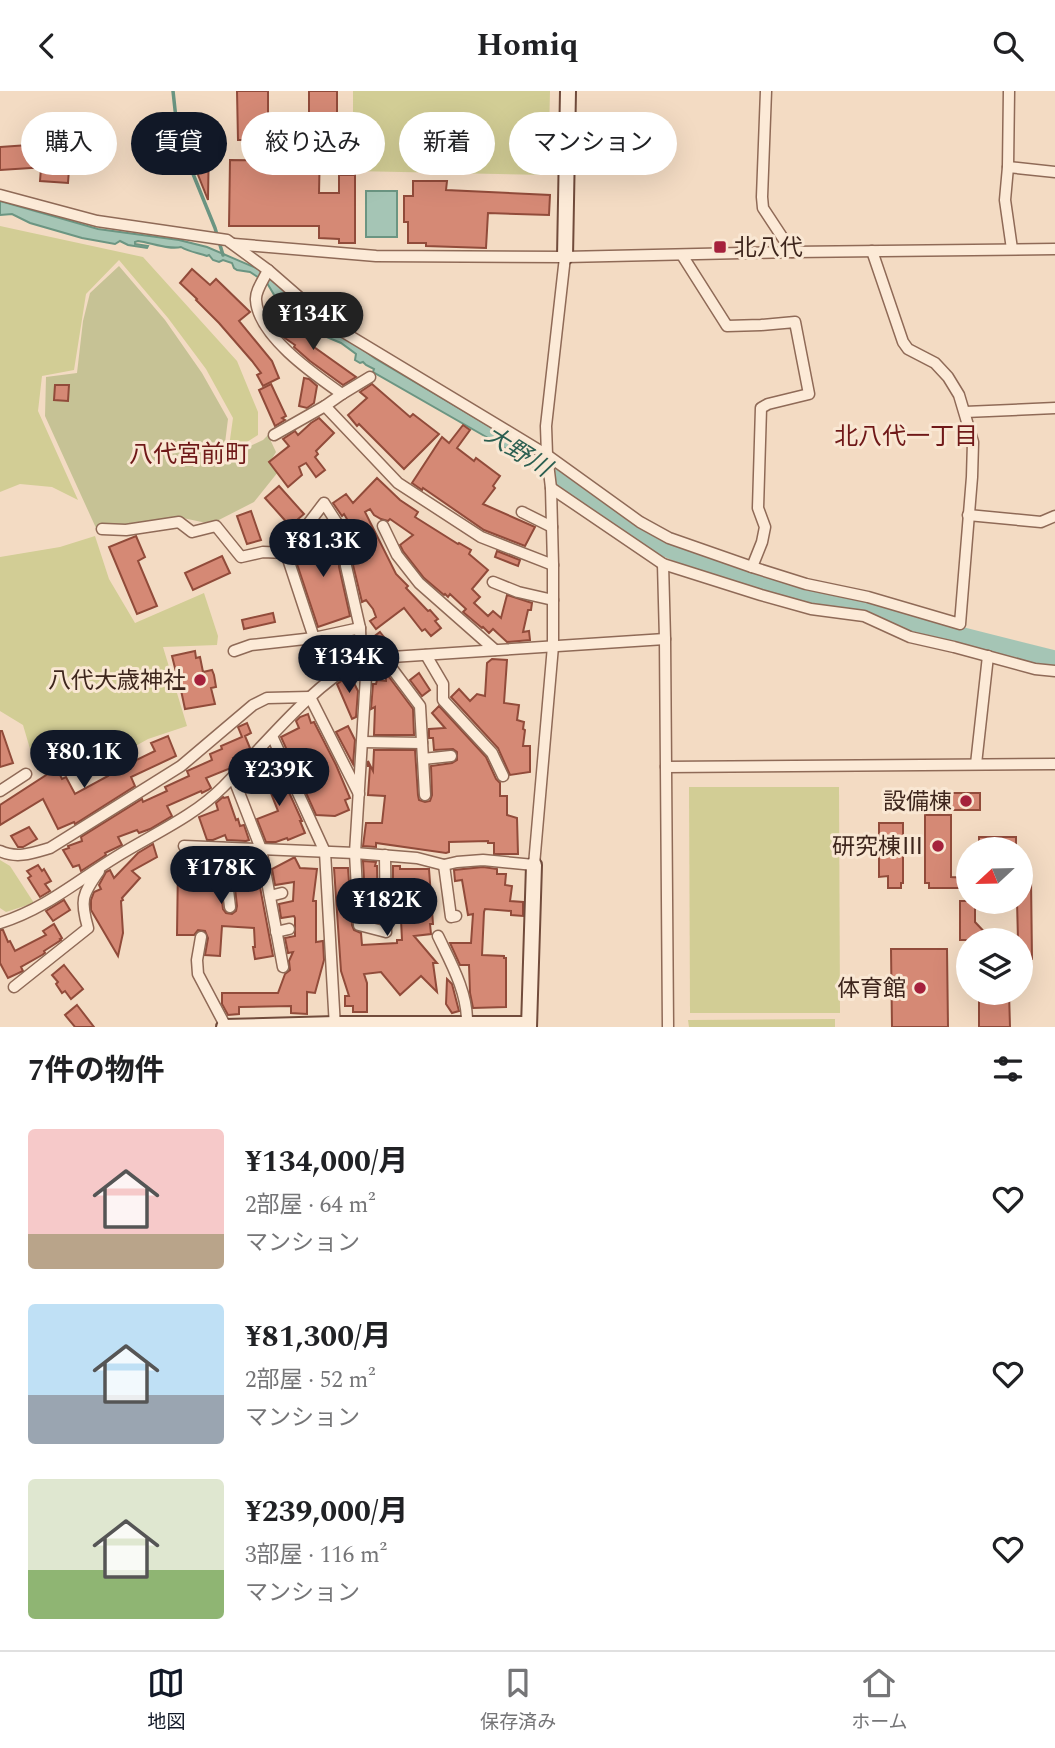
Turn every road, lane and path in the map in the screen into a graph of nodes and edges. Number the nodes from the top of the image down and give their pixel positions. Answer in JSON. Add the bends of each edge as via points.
{"nodes":[{"id":1,"x":568,"y":91,"type":"edge"},
{"id":2,"x":766,"y":91,"type":"edge"},
{"id":3,"x":1009,"y":91,"type":"edge"},
{"id":4,"x":1008,"y":167,"type":"junction"},
{"id":5,"x":1055,"y":172,"type":"edge"},
{"id":6,"x":0,"y":195,"type":"edge"},
{"id":7,"x":233,"y":244,"type":"junction"},
{"id":8,"x":1012,"y":249,"type":"junction"},
{"id":9,"x":1055,"y":249,"type":"edge"},
{"id":10,"x":792,"y":251,"type":"junction"},
{"id":11,"x":872,"y":251,"type":"junction"},
{"id":12,"x":682,"y":254,"type":"junction"},
{"id":13,"x":565,"y":257,"type":"junction"},
{"id":14,"x":268,"y":270,"type":"junction"},
{"id":15,"x":370,"y":377,"type":"dead end"},
{"id":16,"x":342,"y":394,"type":"junction"},
{"id":17,"x":325,"y":406,"type":"junction"},
{"id":18,"x":1055,"y":408,"type":"edge"},
{"id":19,"x":965,"y":412,"type":"junction"},
{"id":20,"x":274,"y":435,"type":"dead end"},
{"id":21,"x":547,"y":455,"type":"junction"},
{"id":22,"x":551,"y":485,"type":"junction"},
{"id":23,"x":522,"y":512,"type":"dead end"},
{"id":24,"x":968,"y":515,"type":"junction"},
{"id":25,"x":1055,"y":516,"type":"edge"},
{"id":26,"x":383,"y":526,"type":"dead end"},
{"id":27,"x":552,"y":527,"type":"junction"},
{"id":28,"x":102,"y":529,"type":"dead end"},
{"id":29,"x":286,"y":553,"type":"junction"},
{"id":30,"x":663,"y":564,"type":"junction"},
{"id":31,"x":553,"y":565,"type":"junction"},
{"id":32,"x":752,"y":567,"type":"junction"},
{"id":33,"x":493,"y":582,"type":"dead end"},
{"id":34,"x":553,"y":600,"type":"junction"},
{"id":35,"x":360,"y":628,"type":"junction"},
{"id":36,"x":314,"y":638,"type":"junction"},
{"id":37,"x":666,"y":639,"type":"junction"},
{"id":38,"x":553,"y":646,"type":"junction"},
{"id":39,"x":495,"y":650,"type":"junction"},
{"id":40,"x":234,"y":651,"type":"dead end"},
{"id":41,"x":426,"y":655,"type":"junction"},
{"id":42,"x":988,"y":656,"type":"junction"},
{"id":43,"x":384,"y":658,"type":"junction"},
{"id":44,"x":364,"y":659,"type":"junction"},
{"id":45,"x":1055,"y":671,"type":"edge"},
{"id":46,"x":310,"y":697,"type":"junction"},
{"id":47,"x":272,"y":736,"type":"junction"},
{"id":48,"x":362,"y":741,"type":"junction"},
{"id":49,"x":422,"y":743,"type":"junction"},
{"id":50,"x":451,"y":756,"type":"dead end"},
{"id":51,"x":423,"y":759,"type":"junction"},
{"id":52,"x":976,"y":764,"type":"junction"},
{"id":53,"x":1055,"y":764,"type":"edge"},
{"id":54,"x":666,"y":768,"type":"junction"},
{"id":55,"x":26,"y":774,"type":"dead end"},
{"id":56,"x":503,"y":776,"type":"dead end"},
{"id":57,"x":233,"y":777,"type":"junction"},
{"id":58,"x":0,"y":791,"type":"edge"},
{"id":59,"x":359,"y":795,"type":"junction"},
{"id":60,"x":425,"y":795,"type":"dead end"},
{"id":61,"x":184,"y":846,"type":"dead end"},
{"id":62,"x":223,"y":848,"type":"junction"},
{"id":63,"x":261,"y":849,"type":"junction"},
{"id":64,"x":0,"y":851,"type":"edge"},
{"id":65,"x":325,"y":852,"type":"junction"},
{"id":66,"x":355,"y":853,"type":"junction"},
{"id":67,"x":385,"y":855,"type":"junction"},
{"id":68,"x":104,"y":865,"type":"junction"},
{"id":69,"x":444,"y":865,"type":"junction"},
{"id":70,"x":534,"y":865,"type":"junction"},
{"id":71,"x":282,"y":893,"type":"dead end"},
{"id":72,"x":270,"y":896,"type":"junction"},
{"id":73,"x":230,"y":907,"type":"dead end"},
{"id":74,"x":456,"y":916,"type":"dead end"},
{"id":75,"x":0,"y":923,"type":"edge"},
{"id":76,"x":289,"y":929,"type":"dead end"},
{"id":77,"x":276,"y":932,"type":"junction"},
{"id":78,"x":438,"y":936,"type":"dead end"},
{"id":79,"x":201,"y":937,"type":"dead end"},
{"id":80,"x":283,"y":967,"type":"dead end"},
{"id":81,"x":14,"y":987,"type":"dead end"},
{"id":82,"x":467,"y":1024,"type":"junction"},
{"id":83,"x":335,"y":1026,"type":"edge"},
{"id":84,"x":529,"y":1026,"type":"edge"},
{"id":85,"x":225,"y":1027,"type":"edge"},
{"id":86,"x":668,"y":1027,"type":"edge"}],
"edges":[{"from":1,"to":13,"type":"street"},
{"from":2,"to":10,"type":"street","via":[[763,208]]},
{"from":3,"to":4,"type":"street"},
{"from":4,"to":5,"type":"street"},
{"from":4,"to":8,"type":"street","via":[[1005,200]]},
{"from":6,"to":7,"type":"street","via":[[97,221]]},
{"from":7,"to":13,"type":"street","via":[[376,256]]},
{"from":7,"to":14,"type":"street"},
{"from":8,"to":9,"type":"street"},
{"from":8,"to":11,"type":"street"},
{"from":10,"to":11,"type":"street"},
{"from":10,"to":12,"type":"street"},
{"from":11,"to":19,"type":"street","via":[[903,342],[948,377]]},
{"from":12,"to":13,"type":"street"},
{"from":12,"to":32,"type":"street","via":[[727,326],[795,322],[808,394],[761,408],[758,508],[765,527]]},
{"from":13,"to":21,"type":"street","via":[[546,426]]},
{"from":14,"to":16,"type":"street","via":[[255,298],[261,321],[297,361]]},
{"from":14,"to":21,"type":"street","via":[[330,324]]},
{"from":15,"to":16,"type":"street"},
{"from":16,"to":17,"type":"street"},
{"from":17,"to":20,"type":"street"},
{"from":17,"to":31,"type":"street","via":[[398,483],[481,537]]},
{"from":18,"to":19,"type":"street"},
{"from":19,"to":24,"type":"street","via":[[973,442]]},
{"from":21,"to":22,"type":"street"},
{"from":21,"to":32,"type":"street","via":[[640,522]]},
{"from":22,"to":27,"type":"street"},
{"from":22,"to":30,"type":"street"},
{"from":23,"to":27,"type":"street"},
{"from":24,"to":25,"type":"street","via":[[1041,522]]},
{"from":24,"to":32,"type":"street","via":[[960,624]]},
{"from":26,"to":39,"type":"street","via":[[397,555],[419,583]]},
{"from":27,"to":31,"type":"street"},
{"from":28,"to":29,"type":"street","via":[[179,522],[192,532],[216,526],[241,557]]},
{"from":29,"to":35,"type":"street","via":[[324,503],[346,537],[346,565]]},
{"from":29,"to":36,"type":"street"},
{"from":30,"to":37,"type":"street"},
{"from":30,"to":42,"type":"street","via":[[811,609],[864,617],[910,637]]},
{"from":31,"to":34,"type":"street"},
{"from":33,"to":34,"type":"street"},
{"from":34,"to":38,"type":"street"},
{"from":35,"to":36,"type":"street"},
{"from":35,"to":44,"type":"street"},
{"from":36,"to":40,"type":"street"},
{"from":37,"to":38,"type":"street"},
{"from":37,"to":54,"type":"street"},
{"from":38,"to":39,"type":"street"},
{"from":38,"to":70,"type":"street"},
{"from":39,"to":41,"type":"street"},
{"from":41,"to":43,"type":"street"},
{"from":41,"to":56,"type":"street","via":[[443,684],[443,700],[492,753]]},
{"from":42,"to":45,"type":"street"},
{"from":42,"to":52,"type":"street"},
{"from":43,"to":44,"type":"street"},
{"from":43,"to":49,"type":"street","via":[[420,706]]},
{"from":44,"to":46,"type":"street","via":[[335,675]]},
{"from":44,"to":48,"type":"street"},
{"from":46,"to":47,"type":"street"},
{"from":46,"to":59,"type":"street"},
{"from":46,"to":64,"type":"street","via":[[267,698],[253,705],[181,765],[50,848],[25,855]]},
{"from":47,"to":57,"type":"street"},
{"from":47,"to":65,"type":"street"},
{"from":48,"to":49,"type":"street"},
{"from":48,"to":59,"type":"street"},
{"from":49,"to":51,"type":"street"},
{"from":50,"to":51,"type":"street"},
{"from":51,"to":60,"type":"street"},
{"from":52,"to":53,"type":"street"},
{"from":52,"to":54,"type":"street"},
{"from":54,"to":86,"type":"street"},
{"from":55,"to":58,"type":"street"},
{"from":57,"to":63,"type":"street"},
{"from":57,"to":68,"type":"street","via":[[192,813]]},
{"from":59,"to":66,"type":"street"},
{"from":61,"to":62,"type":"street"},
{"from":62,"to":63,"type":"street"},
{"from":62,"to":73,"type":"street"},
{"from":63,"to":65,"type":"street"},
{"from":63,"to":72,"type":"street"},
{"from":65,"to":66,"type":"street"},
{"from":65,"to":83,"type":"street"},
{"from":66,"to":67,"type":"street"},
{"from":66,"to":67,"type":"street","via":[[359,925],[386,932]]},
{"from":67,"to":69,"type":"street"},
{"from":68,"to":75,"type":"street","via":[[41,907]]},
{"from":68,"to":81,"type":"street","via":[[82,901],[88,928]]},
{"from":69,"to":70,"type":"street","via":[[483,860]]},
{"from":69,"to":74,"type":"street","via":[[451,917]]},
{"from":70,"to":84,"type":"street"},
{"from":71,"to":72,"type":"street"},
{"from":72,"to":77,"type":"street"},
{"from":76,"to":77,"type":"street"},
{"from":77,"to":80,"type":"street"},
{"from":78,"to":82,"type":"street","via":[[458,978]]},
{"from":79,"to":85,"type":"street","via":[[198,974]]},
{"from":82,"to":83,"type":"street"},
{"from":82,"to":84,"type":"street"},
{"from":83,"to":85,"type":"street"}]}
